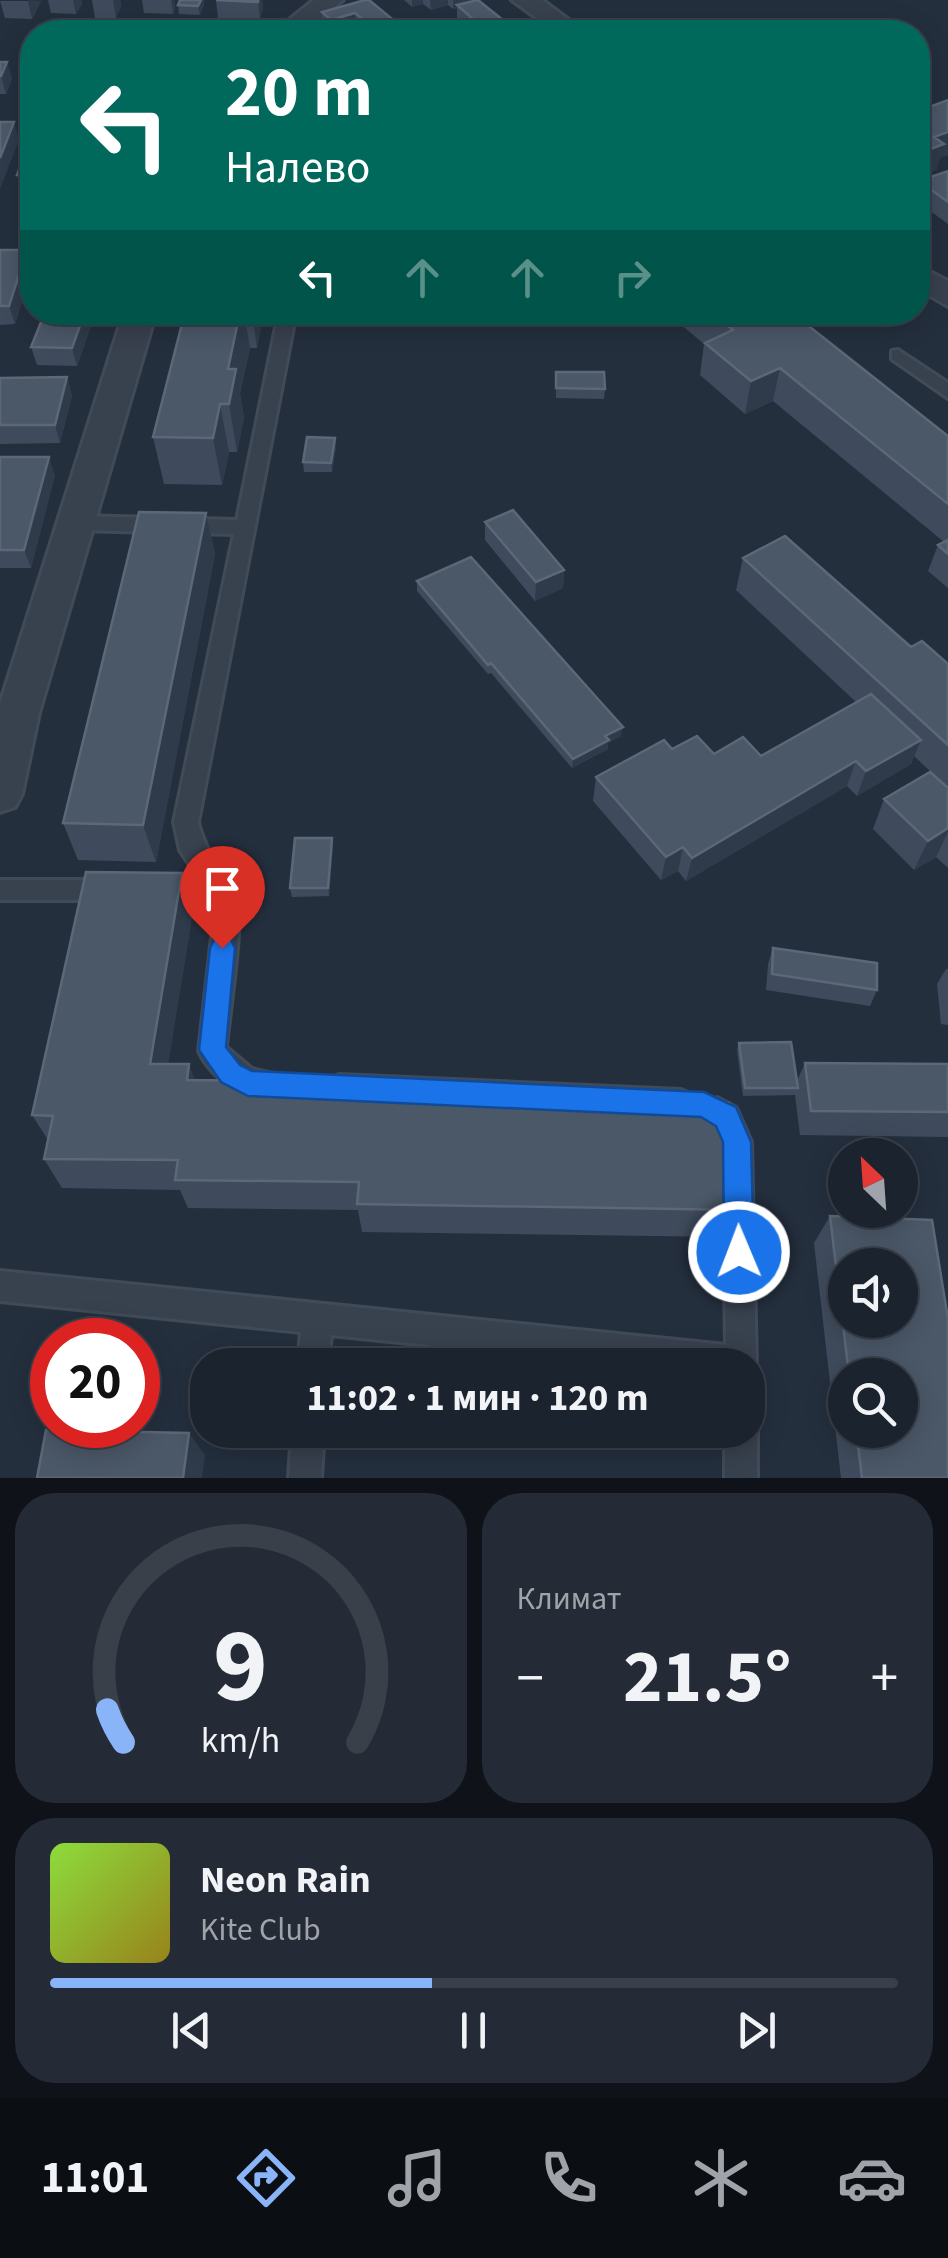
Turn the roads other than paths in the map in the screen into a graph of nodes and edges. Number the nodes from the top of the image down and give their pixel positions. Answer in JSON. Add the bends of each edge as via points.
{"nodes":[{"id":1,"x":330,"y":0,"type":"edge"},
{"id":2,"x":525,"y":0,"type":"edge"},
{"id":3,"x":302,"y":20,"type":"edge"},
{"id":4,"x":554,"y":20,"type":"edge"},
{"id":5,"x":136,"y":325,"type":"edge"},
{"id":6,"x":285,"y":325,"type":"edge"},
{"id":7,"x":898,"y":355,"type":"dead end"},
{"id":8,"x":948,"y":392,"type":"edge"},
{"id":9,"x":77,"y":523,"type":"junction"},
{"id":10,"x":246,"y":527,"type":"junction"},
{"id":11,"x":0,"y":794,"type":"edge"},
{"id":12,"x":0,"y":890,"type":"edge"},
{"id":13,"x":218,"y":890,"type":"junction"},
{"id":14,"x":0,"y":1286,"type":"edge"},
{"id":15,"x":317,"y":1319,"type":"junction"},
{"id":16,"x":315,"y":1348,"type":"edge"},
{"id":17,"x":596,"y":1348,"type":"edge"},
{"id":18,"x":741,"y":1348,"type":"edge"},
{"id":19,"x":307,"y":1448,"type":"edge"},
{"id":20,"x":741,"y":1448,"type":"edge"},
{"id":21,"x":305,"y":1478,"type":"edge"},
{"id":22,"x":741,"y":1478,"type":"edge"}],
"edges":[{"from":1,"to":3,"type":"street"},
{"from":2,"to":4,"type":"street"},
{"from":5,"to":9,"type":"street"},
{"from":6,"to":10,"type":"lane"},
{"from":7,"to":8,"type":"lane"},
{"from":9,"to":10,"type":"lane"},
{"from":9,"to":11,"type":"street"},
{"from":10,"to":13,"type":"lane","via":[[186,822],[192,850]]},
{"from":12,"to":13,"type":"lane"},
{"from":13,"to":18,"type":"lane","via":[[227,911],[212,1050],[230,1074],[248,1084],[704,1104],[726,1116],[737,1142]]},
{"from":14,"to":15,"type":"lane"},
{"from":15,"to":16,"type":"lane"},
{"from":15,"to":17,"type":"lane"},
{"from":19,"to":21,"type":"lane"},
{"from":20,"to":22,"type":"lane"}]}
